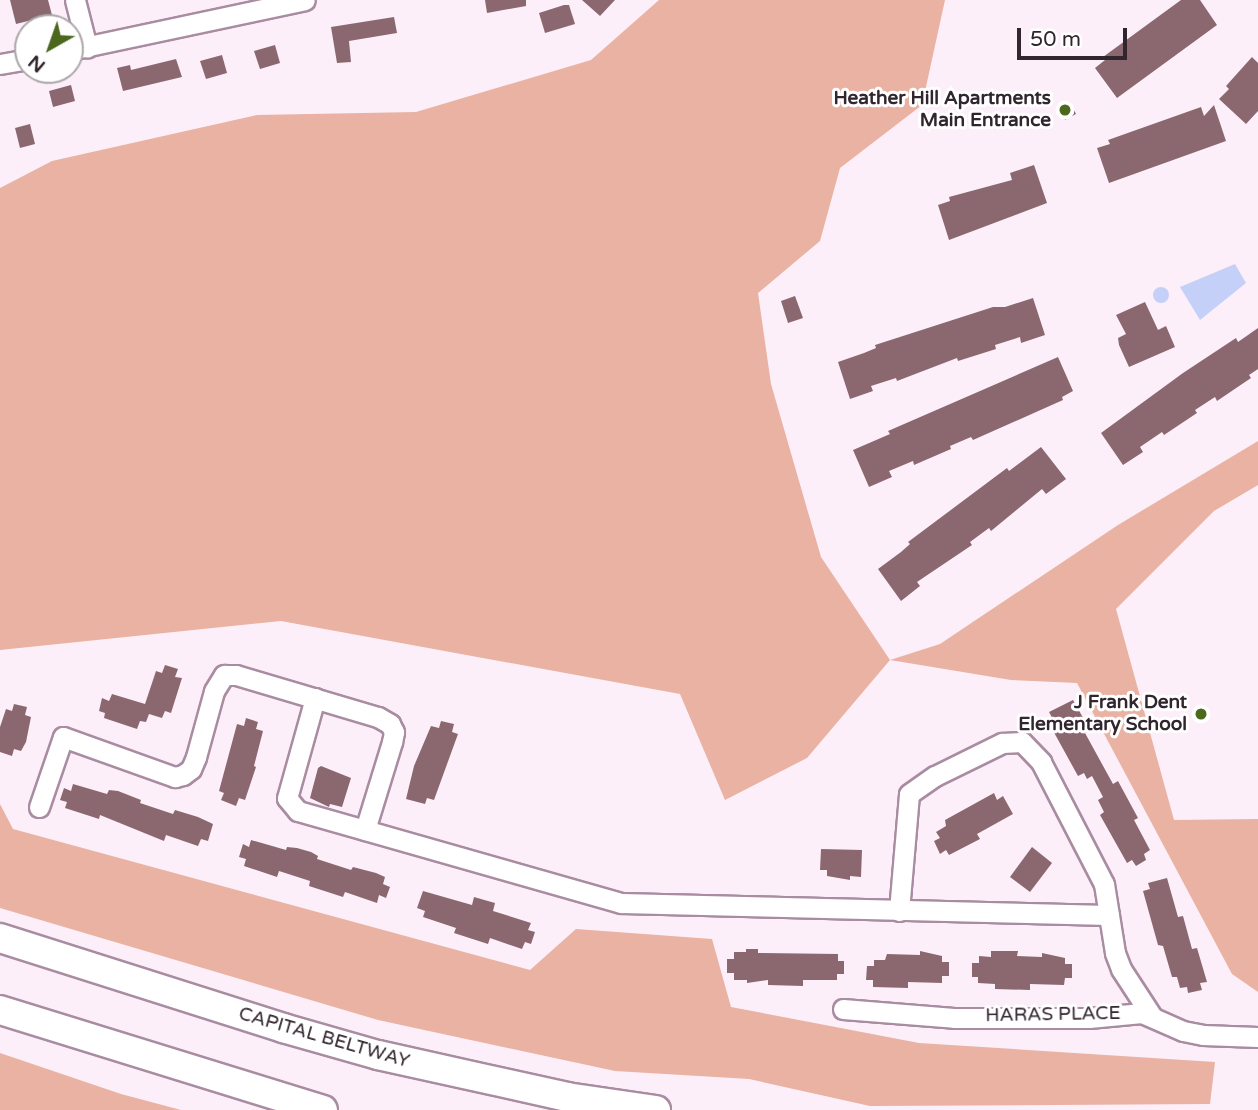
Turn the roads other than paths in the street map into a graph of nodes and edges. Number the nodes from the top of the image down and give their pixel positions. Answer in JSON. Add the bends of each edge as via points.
{"nodes":[{"id":1,"x":302,"y":0,"type":"edge"},
{"id":2,"x":84,"y":48,"type":"edge"},
{"id":3,"x":315,"y":698,"type":"junction"},
{"id":4,"x":39,"y":807,"type":"dead end"},
{"id":5,"x":366,"y":830,"type":"junction"},
{"id":6,"x":899,"y":911,"type":"junction"},
{"id":7,"x":1109,"y":915,"type":"junction"},
{"id":8,"x":0,"y":938,"type":"edge"},
{"id":9,"x":843,"y":1009,"type":"dead end"},
{"id":10,"x":0,"y":1010,"type":"edge"},
{"id":11,"x":1151,"y":1015,"type":"junction"},
{"id":12,"x":1258,"y":1037,"type":"edge"},
{"id":13,"x":323,"y":1110,"type":"edge"},
{"id":14,"x":656,"y":1110,"type":"edge"}],
"edges":[{"from":1,"to":2,"type":"street"},
{"from":3,"to":4,"type":"street","via":[[225,675],[214,691],[191,768],[175,777],[63,737]]},
{"from":3,"to":5,"type":"street","via":[[379,717],[394,732]]},
{"from":3,"to":5,"type":"street","via":[[287,798],[298,811]]},
{"from":5,"to":6,"type":"street","via":[[621,903]]},
{"from":6,"to":7,"type":"street"},
{"from":6,"to":7,"type":"street","via":[[909,794],[935,776],[1011,741],[1022,742],[1041,762],[1104,884]]},
{"from":7,"to":11,"type":"street","via":[[1121,969]]},
{"from":8,"to":14,"type":"highway","name":"CAPITAL BELTWAY","via":[[378,1055],[567,1097]]},
{"from":9,"to":11,"type":"street","name":"HARAS PLACE","via":[[954,1018]]},
{"from":10,"to":13,"type":"highway"},
{"from":11,"to":12,"type":"street","name":"HARAS PLACE","via":[[1183,1031]]}]}
